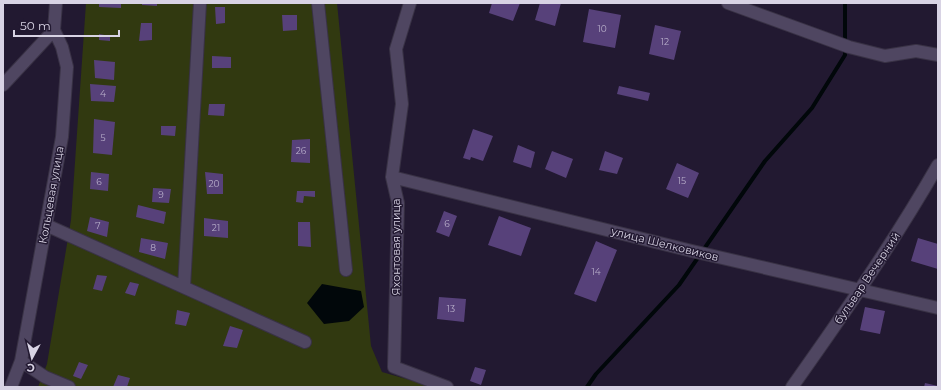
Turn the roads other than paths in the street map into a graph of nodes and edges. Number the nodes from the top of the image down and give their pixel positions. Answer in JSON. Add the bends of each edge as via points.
{"nodes":[{"id":1,"x":56,"y":3,"type":"edge"},
{"id":2,"x":200,"y":3,"type":"edge"},
{"id":3,"x":318,"y":3,"type":"edge"},
{"id":4,"x":410,"y":3,"type":"edge"},
{"id":5,"x":728,"y":3,"type":"edge"},
{"id":6,"x":54,"y":30,"type":"junction"},
{"id":7,"x":938,"y":55,"type":"edge"},
{"id":8,"x":3,"y":85,"type":"edge"},
{"id":9,"x":938,"y":165,"type":"edge"},
{"id":10,"x":392,"y":177,"type":"junction"},
{"id":11,"x":46,"y":225,"type":"junction"},
{"id":12,"x":346,"y":270,"type":"dead end"},
{"id":13,"x":184,"y":287,"type":"junction"},
{"id":14,"x":861,"y":290,"type":"junction"},
{"id":15,"x":938,"y":308,"type":"edge"},
{"id":16,"x":305,"y":342,"type":"dead end"},
{"id":17,"x":21,"y":361,"type":"junction"},
{"id":18,"x":11,"y":387,"type":"edge"},
{"id":19,"x":69,"y":387,"type":"edge"},
{"id":20,"x":447,"y":387,"type":"edge"},
{"id":21,"x":792,"y":387,"type":"edge"}],
"edges":[{"from":1,"to":6,"type":"street","name":"Кольцевая улица"},
{"from":2,"to":13,"type":"street"},
{"from":3,"to":12,"type":"street"},
{"from":4,"to":10,"type":"street","name":"Яхонтовая улица","via":[[396,49],[402,104]]},
{"from":5,"to":7,"type":"street","via":[[850,47],[886,56],[916,52]]},
{"from":6,"to":8,"type":"street"},
{"from":6,"to":11,"type":"street","name":"Кольцевая улица","via":[[67,67],[62,137]]},
{"from":9,"to":14,"type":"street","name":"бульвар Вечерний"},
{"from":10,"to":14,"type":"street","name":"улица Шелковиков"},
{"from":10,"to":20,"type":"street","name":"Яхонтовая улица","via":[[398,203],[394,367]]},
{"from":11,"to":13,"type":"street"},
{"from":11,"to":17,"type":"street","name":"Кольцевая улица"},
{"from":13,"to":16,"type":"street"},
{"from":14,"to":15,"type":"street","name":"улица Шелковиков"},
{"from":14,"to":21,"type":"street","name":"бульвар Вечерний"},
{"from":17,"to":18,"type":"street","name":"Кольцевая улица"},
{"from":17,"to":19,"type":"street","via":[[45,377]]}]}
